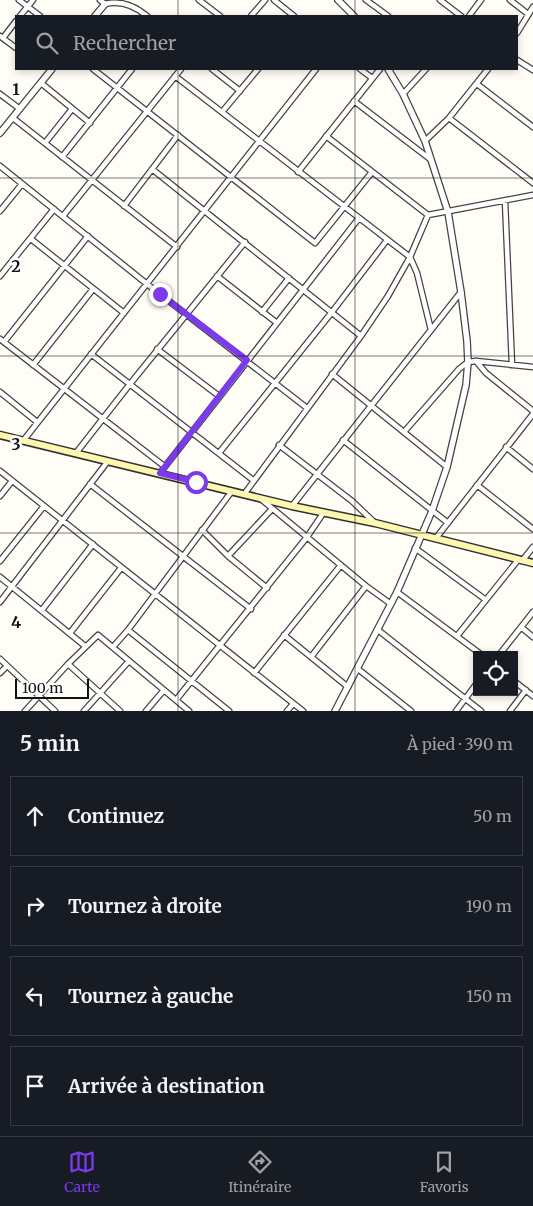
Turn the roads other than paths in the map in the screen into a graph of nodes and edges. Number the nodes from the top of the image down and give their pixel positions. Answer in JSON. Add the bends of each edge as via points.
{"nodes":[{"id":1,"x":19,"y":0,"type":"edge"},
{"id":2,"x":33,"y":0,"type":"edge"},
{"id":3,"x":199,"y":0,"type":"edge"},
{"id":4,"x":264,"y":0,"type":"edge"},
{"id":5,"x":274,"y":0,"type":"edge"},
{"id":6,"x":338,"y":0,"type":"edge"},
{"id":7,"x":366,"y":0,"type":"edge"},
{"id":8,"x":440,"y":0,"type":"edge"},
{"id":9,"x":481,"y":0,"type":"edge"},
{"id":10,"x":510,"y":0,"type":"edge"},
{"id":11,"x":103,"y":2,"type":"edge"},
{"id":12,"x":28,"y":7,"type":"junction"},
{"id":13,"x":533,"y":7,"type":"edge"},
{"id":14,"x":528,"y":14,"type":"junction"},
{"id":15,"x":21,"y":15,"type":"edge"},
{"id":16,"x":39,"y":15,"type":"edge"},
{"id":17,"x":96,"y":15,"type":"edge"},
{"id":18,"x":145,"y":15,"type":"edge"},
{"id":19,"x":219,"y":15,"type":"edge"},
{"id":20,"x":252,"y":15,"type":"edge"},
{"id":21,"x":293,"y":15,"type":"edge"},
{"id":22,"x":353,"y":15,"type":"edge"},
{"id":23,"x":387,"y":15,"type":"edge"},
{"id":24,"x":460,"y":15,"type":"edge"},
{"id":25,"x":469,"y":15,"type":"edge"},
{"id":26,"x":15,"y":23,"type":"edge"},
{"id":27,"x":518,"y":30,"type":"edge"},
{"id":28,"x":2,"y":37,"type":"edge"},
{"id":29,"x":15,"y":47,"type":"edge"},
{"id":30,"x":518,"y":61,"type":"edge"},
{"id":31,"x":532,"y":68,"type":"edge"},
{"id":32,"x":94,"y":70,"type":"edge"},
{"id":33,"x":103,"y":70,"type":"edge"},
{"id":34,"x":131,"y":70,"type":"edge"},
{"id":35,"x":180,"y":70,"type":"edge"},
{"id":36,"x":213,"y":70,"type":"edge"},
{"id":37,"x":257,"y":70,"type":"edge"},
{"id":38,"x":315,"y":70,"type":"edge"},
{"id":39,"x":361,"y":70,"type":"edge"},
{"id":40,"x":379,"y":70,"type":"edge"},
{"id":41,"x":389,"y":70,"type":"edge"},
{"id":42,"x":425,"y":70,"type":"edge"},
{"id":43,"x":487,"y":70,"type":"edge"},
{"id":44,"x":51,"y":71,"type":"edge"},
{"id":45,"x":99,"y":74,"type":"junction"},
{"id":46,"x":175,"y":76,"type":"junction"},
{"id":47,"x":372,"y":78,"type":"junction"},
{"id":48,"x":41,"y":83,"type":"junction"},
{"id":49,"x":477,"y":84,"type":"junction"},
{"id":50,"x":117,"y":88,"type":"junction"},
{"id":51,"x":240,"y":91,"type":"junction"},
{"id":52,"x":0,"y":94,"type":"edge"},
{"id":53,"x":403,"y":94,"type":"junction"},
{"id":54,"x":354,"y":100,"type":"junction"},
{"id":55,"x":20,"y":109,"type":"junction"},
{"id":56,"x":72,"y":109,"type":"junction"},
{"id":57,"x":148,"y":111,"type":"junction"},
{"id":58,"x":222,"y":112,"type":"junction"},
{"id":59,"x":13,"y":118,"type":"junction"},
{"id":60,"x":449,"y":118,"type":"junction"},
{"id":61,"x":90,"y":123,"type":"junction"},
{"id":62,"x":533,"y":127,"type":"edge"},
{"id":63,"x":0,"y":133,"type":"edge"},
{"id":64,"x":178,"y":135,"type":"junction"},
{"id":65,"x":326,"y":136,"type":"junction"},
{"id":66,"x":259,"y":141,"type":"junction"},
{"id":67,"x":425,"y":141,"type":"junction"},
{"id":68,"x":45,"y":143,"type":"junction"},
{"id":69,"x":62,"y":157,"type":"junction"},
{"id":70,"x":431,"y":160,"type":"junction"},
{"id":71,"x":0,"y":166,"type":"edge"},
{"id":72,"x":152,"y":169,"type":"junction"},
{"id":73,"x":298,"y":172,"type":"junction"},
{"id":74,"x":372,"y":172,"type":"junction"},
{"id":75,"x":231,"y":177,"type":"junction"},
{"id":76,"x":92,"y":181,"type":"junction"},
{"id":77,"x":533,"y":183,"type":"edge"},
{"id":78,"x":22,"y":184,"type":"junction"},
{"id":79,"x":533,"y":195,"type":"edge"},
{"id":80,"x":505,"y":201,"type":"junction"},
{"id":81,"x":124,"y":206,"type":"junction"},
{"id":82,"x":344,"y":207,"type":"junction"},
{"id":83,"x":54,"y":209,"type":"junction"},
{"id":84,"x":0,"y":211,"type":"edge"},
{"id":85,"x":205,"y":211,"type":"junction"},
{"id":86,"x":448,"y":212,"type":"junction"},
{"id":87,"x":428,"y":215,"type":"junction"},
{"id":88,"x":63,"y":216,"type":"junction"},
{"id":89,"x":359,"y":218,"type":"junction"},
{"id":90,"x":88,"y":236,"type":"junction"},
{"id":91,"x":31,"y":239,"type":"junction"},
{"id":92,"x":387,"y":240,"type":"junction"},
{"id":93,"x":245,"y":242,"type":"junction"},
{"id":94,"x":177,"y":247,"type":"junction"},
{"id":95,"x":410,"y":257,"type":"junction"},
{"id":96,"x":64,"y":266,"type":"junction"},
{"id":97,"x":1,"y":273,"type":"edge"},
{"id":98,"x":216,"y":276,"type":"junction"},
{"id":99,"x":289,"y":278,"type":"junction"},
{"id":100,"x":147,"y":284,"type":"junction"},
{"id":101,"x":93,"y":289,"type":"junction"},
{"id":102,"x":304,"y":290,"type":"junction"},
{"id":103,"x":461,"y":292,"type":"junction"},
{"id":104,"x":262,"y":312,"type":"junction"},
{"id":105,"x":332,"y":312,"type":"junction"},
{"id":106,"x":186,"y":313,"type":"junction"},
{"id":107,"x":124,"y":314,"type":"junction"},
{"id":108,"x":276,"y":323,"type":"junction"},
{"id":109,"x":431,"y":330,"type":"junction"},
{"id":110,"x":361,"y":336,"type":"junction"},
{"id":111,"x":2,"y":340,"type":"edge"},
{"id":112,"x":157,"y":349,"type":"junction"},
{"id":113,"x":91,"y":354,"type":"junction"},
{"id":114,"x":247,"y":360,"type":"junction"},
{"id":115,"x":476,"y":360,"type":"junction"},
{"id":116,"x":468,"y":362,"type":"junction"},
{"id":117,"x":33,"y":365,"type":"junction"},
{"id":118,"x":512,"y":365,"type":"junction"},
{"id":119,"x":533,"y":367,"type":"edge"},
{"id":120,"x":332,"y":374,"type":"junction"},
{"id":121,"x":275,"y":383,"type":"junction"},
{"id":122,"x":130,"y":384,"type":"junction"},
{"id":123,"x":64,"y":389,"type":"junction"},
{"id":124,"x":0,"y":392,"type":"edge"},
{"id":125,"x":219,"y":396,"type":"junction"},
{"id":126,"x":371,"y":406,"type":"junction"},
{"id":127,"x":307,"y":408,"type":"junction"},
{"id":128,"x":533,"y":412,"type":"edge"},
{"id":129,"x":103,"y":419,"type":"junction"},
{"id":130,"x":37,"y":422,"type":"junction"},
{"id":131,"x":191,"y":432,"type":"junction"},
{"id":132,"x":404,"y":432,"type":"junction"},
{"id":133,"x":0,"y":435,"type":"edge"},
{"id":134,"x":343,"y":440,"type":"junction"},
{"id":135,"x":23,"y":441,"type":"junction"},
{"id":136,"x":279,"y":445,"type":"junction"},
{"id":137,"x":506,"y":447,"type":"junction"},
{"id":138,"x":76,"y":453,"type":"junction"},
{"id":139,"x":219,"y":453,"type":"junction"},
{"id":140,"x":108,"y":461,"type":"junction"},
{"id":141,"x":164,"y":466,"type":"junction"},
{"id":142,"x":448,"y":467,"type":"junction"},
{"id":143,"x":533,"y":469,"type":"edge"},
{"id":144,"x":0,"y":471,"type":"edge"},
{"id":145,"x":160,"y":473,"type":"junction"},
{"id":146,"x":316,"y":473,"type":"junction"},
{"id":147,"x":253,"y":480,"type":"junction"},
{"id":148,"x":12,"y":481,"type":"junction"},
{"id":149,"x":90,"y":484,"type":"junction"},
{"id":150,"x":477,"y":485,"type":"junction"},
{"id":151,"x":233,"y":490,"type":"junction"},
{"id":152,"x":244,"y":493,"type":"junction"},
{"id":153,"x":0,"y":496,"type":"edge"},
{"id":154,"x":258,"y":496,"type":"junction"},
{"id":155,"x":44,"y":506,"type":"junction"},
{"id":156,"x":292,"y":506,"type":"junction"},
{"id":157,"x":272,"y":509,"type":"junction"},
{"id":158,"x":432,"y":511,"type":"junction"},
{"id":159,"x":324,"y":512,"type":"junction"},
{"id":160,"x":62,"y":520,"type":"junction"},
{"id":161,"x":375,"y":523,"type":"junction"},
{"id":162,"x":448,"y":523,"type":"junction"},
{"id":163,"x":533,"y":529,"type":"edge"},
{"id":164,"x":202,"y":530,"type":"junction"},
{"id":165,"x":421,"y":534,"type":"junction"},
{"id":166,"x":307,"y":537,"type":"junction"},
{"id":167,"x":436,"y":538,"type":"junction"},
{"id":168,"x":93,"y":544,"type":"junction"},
{"id":169,"x":533,"y":547,"type":"edge"},
{"id":170,"x":415,"y":548,"type":"junction"},
{"id":171,"x":182,"y":556,"type":"junction"},
{"id":172,"x":228,"y":556,"type":"junction"},
{"id":173,"x":520,"y":560,"type":"junction"},
{"id":174,"x":0,"y":561,"type":"edge"},
{"id":175,"x":533,"y":563,"type":"edge"},
{"id":176,"x":340,"y":565,"type":"junction"},
{"id":177,"x":121,"y":568,"type":"junction"},
{"id":178,"x":0,"y":577,"type":"edge"},
{"id":179,"x":12,"y":586,"type":"junction"},
{"id":180,"x":366,"y":586,"type":"junction"},
{"id":181,"x":266,"y":588,"type":"junction"},
{"id":182,"x":397,"y":592,"type":"junction"},
{"id":183,"x":154,"y":594,"type":"junction"},
{"id":184,"x":486,"y":600,"type":"junction"},
{"id":185,"x":0,"y":602,"type":"edge"},
{"id":186,"x":391,"y":604,"type":"junction"},
{"id":187,"x":251,"y":609,"type":"junction"},
{"id":188,"x":42,"y":610,"type":"junction"},
{"id":189,"x":533,"y":612,"type":"edge"},
{"id":190,"x":521,"y":628,"type":"junction"},
{"id":191,"x":128,"y":630,"type":"junction"},
{"id":192,"x":378,"y":630,"type":"junction"},
{"id":193,"x":70,"y":634,"type":"junction"},
{"id":194,"x":284,"y":635,"type":"junction"},
{"id":195,"x":458,"y":636,"type":"junction"},
{"id":196,"x":533,"y":638,"type":"edge"},
{"id":197,"x":86,"y":646,"type":"junction"},
{"id":198,"x":220,"y":646,"type":"junction"},
{"id":199,"x":113,"y":647,"type":"junction"},
{"id":200,"x":477,"y":651,"type":"edge"},
{"id":201,"x":502,"y":651,"type":"edge"},
{"id":202,"x":311,"y":656,"type":"junction"},
{"id":203,"x":0,"y":659,"type":"edge"},
{"id":204,"x":130,"y":661,"type":"junction"},
{"id":205,"x":68,"y":664,"type":"junction"},
{"id":206,"x":7,"y":666,"type":"junction"},
{"id":207,"x":358,"y":669,"type":"junction"},
{"id":208,"x":0,"y":673,"type":"edge"},
{"id":209,"x":254,"y":673,"type":"junction"},
{"id":210,"x":191,"y":682,"type":"junction"},
{"id":211,"x":518,"y":684,"type":"edge"},
{"id":212,"x":348,"y":687,"type":"junction"},
{"id":213,"x":473,"y":688,"type":"edge"},
{"id":214,"x":164,"y":690,"type":"junction"},
{"id":215,"x":526,"y":690,"type":"junction"},
{"id":216,"x":100,"y":693,"type":"junction"},
{"id":217,"x":40,"y":696,"type":"junction"},
{"id":218,"x":533,"y":696,"type":"edge"},
{"id":219,"x":466,"y":698,"type":"junction"},
{"id":220,"x":176,"y":700,"type":"junction"},
{"id":221,"x":293,"y":704,"type":"junction"},
{"id":222,"x":404,"y":706,"type":"junction"},
{"id":223,"x":25,"y":711,"type":"edge"},
{"id":224,"x":55,"y":711,"type":"edge"},
{"id":225,"x":84,"y":711,"type":"edge"},
{"id":226,"x":120,"y":711,"type":"edge"},
{"id":227,"x":146,"y":711,"type":"edge"},
{"id":228,"x":189,"y":711,"type":"edge"},
{"id":229,"x":229,"y":711,"type":"edge"},
{"id":230,"x":287,"y":711,"type":"edge"},
{"id":231,"x":303,"y":711,"type":"edge"},
{"id":232,"x":335,"y":711,"type":"edge"},
{"id":233,"x":399,"y":711,"type":"edge"},
{"id":234,"x":411,"y":711,"type":"edge"},
{"id":235,"x":456,"y":711,"type":"edge"},
{"id":236,"x":482,"y":711,"type":"edge"},
{"id":237,"x":510,"y":711,"type":"edge"}],
"edges":[{"from":1,"to":12,"type":"street"},
{"from":2,"to":12,"type":"street"},
{"from":3,"to":19,"type":"street"},
{"from":4,"to":20,"type":"street"},
{"from":5,"to":21,"type":"street"},
{"from":6,"to":22,"type":"street"},
{"from":7,"to":23,"type":"street"},
{"from":8,"to":24,"type":"street"},
{"from":9,"to":25,"type":"street"},
{"from":10,"to":14,"type":"street"},
{"from":11,"to":17,"type":"street"},
{"from":11,"to":18,"type":"street","via":[[126,1]]},
{"from":12,"to":15,"type":"street"},
{"from":12,"to":16,"type":"street"},
{"from":13,"to":14,"type":"street"},
{"from":14,"to":27,"type":"street"},
{"from":26,"to":28,"type":"street"},
{"from":28,"to":29,"type":"street"},
{"from":30,"to":31,"type":"street"},
{"from":32,"to":45,"type":"street"},
{"from":33,"to":45,"type":"street"},
{"from":34,"to":50,"type":"street"},
{"from":35,"to":46,"type":"street"},
{"from":36,"to":51,"type":"street"},
{"from":37,"to":51,"type":"street"},
{"from":38,"to":66,"type":"street"},
{"from":39,"to":47,"type":"street"},
{"from":40,"to":47,"type":"street"},
{"from":41,"to":53,"type":"street"},
{"from":42,"to":53,"type":"street"},
{"from":43,"to":49,"type":"street"},
{"from":44,"to":48,"type":"street"},
{"from":45,"to":50,"type":"street"},
{"from":46,"to":57,"type":"street"},
{"from":46,"to":58,"type":"street"},
{"from":47,"to":54,"type":"street"},
{"from":48,"to":55,"type":"street"},
{"from":48,"to":56,"type":"street"},
{"from":49,"to":60,"type":"street"},
{"from":49,"to":62,"type":"street"},
{"from":50,"to":57,"type":"street"},
{"from":50,"to":61,"type":"street"},
{"from":51,"to":58,"type":"street"},
{"from":52,"to":55,"type":"street"},
{"from":53,"to":67,"type":"street"},
{"from":54,"to":65,"type":"street"},
{"from":54,"to":70,"type":"street"},
{"from":55,"to":59,"type":"street"},
{"from":56,"to":61,"type":"street"},
{"from":56,"to":68,"type":"street"},
{"from":57,"to":64,"type":"street"},
{"from":57,"to":76,"type":"street"},
{"from":58,"to":66,"type":"street"},
{"from":59,"to":63,"type":"street"},
{"from":59,"to":68,"type":"street"},
{"from":60,"to":67,"type":"street"},
{"from":60,"to":77,"type":"street"},
{"from":61,"to":69,"type":"street"},
{"from":64,"to":72,"type":"street"},
{"from":64,"to":75,"type":"street"},
{"from":65,"to":73,"type":"street"},
{"from":65,"to":74,"type":"street"},
{"from":66,"to":73,"type":"street"},
{"from":66,"to":75,"type":"street"},
{"from":67,"to":70,"type":"street"},
{"from":68,"to":69,"type":"street"},
{"from":69,"to":76,"type":"street"},
{"from":70,"to":86,"type":"street"},
{"from":71,"to":78,"type":"street"},
{"from":72,"to":81,"type":"street"},
{"from":72,"to":85,"type":"street"},
{"from":73,"to":82,"type":"street"},
{"from":74,"to":82,"type":"street"},
{"from":74,"to":87,"type":"street"},
{"from":75,"to":82,"type":"street","via":[[315,243]]},
{"from":75,"to":85,"type":"street"},
{"from":76,"to":81,"type":"street"},
{"from":76,"to":88,"type":"street"},
{"from":78,"to":83,"type":"street"},
{"from":78,"to":84,"type":"street"},
{"from":79,"to":80,"type":"street"},
{"from":80,"to":86,"type":"street"},
{"from":80,"to":118,"type":"street"},
{"from":81,"to":94,"type":"street"},
{"from":82,"to":89,"type":"street"},
{"from":83,"to":88,"type":"street"},
{"from":83,"to":91,"type":"street"},
{"from":85,"to":93,"type":"street"},
{"from":85,"to":94,"type":"street"},
{"from":86,"to":87,"type":"street"},
{"from":86,"to":103,"type":"street"},
{"from":87,"to":95,"type":"street"},
{"from":88,"to":90,"type":"street"},
{"from":89,"to":92,"type":"street"},
{"from":89,"to":102,"type":"street"},
{"from":90,"to":96,"type":"street"},
{"from":90,"to":100,"type":"street"},
{"from":91,"to":96,"type":"street"},
{"from":91,"to":97,"type":"street"},
{"from":92,"to":95,"type":"street"},
{"from":92,"to":105,"type":"street"},
{"from":93,"to":98,"type":"street"},
{"from":93,"to":99,"type":"street"},
{"from":94,"to":100,"type":"street"},
{"from":95,"to":109,"type":"street"},
{"from":95,"to":110,"type":"street"},
{"from":96,"to":101,"type":"street"},
{"from":96,"to":111,"type":"street"},
{"from":98,"to":104,"type":"street"},
{"from":98,"to":106,"type":"street"},
{"from":99,"to":102,"type":"street"},
{"from":99,"to":104,"type":"street"},
{"from":100,"to":106,"type":"street"},
{"from":100,"to":107,"type":"street"},
{"from":101,"to":107,"type":"street"},
{"from":101,"to":117,"type":"street"},
{"from":102,"to":105,"type":"street"},
{"from":102,"to":108,"type":"street"},
{"from":103,"to":109,"type":"street"},
{"from":103,"to":116,"type":"street"},
{"from":104,"to":108,"type":"street"},
{"from":105,"to":110,"type":"street"},
{"from":105,"to":121,"type":"street"},
{"from":106,"to":112,"type":"street"},
{"from":106,"to":114,"type":"street"},
{"from":107,"to":113,"type":"street"},
{"from":108,"to":114,"type":"street"},
{"from":109,"to":126,"type":"street"},
{"from":110,"to":120,"type":"street"},
{"from":111,"to":117,"type":"street"},
{"from":112,"to":122,"type":"street"},
{"from":112,"to":125,"type":"street"},
{"from":113,"to":122,"type":"street"},
{"from":113,"to":123,"type":"street"},
{"from":114,"to":121,"type":"street"},
{"from":114,"to":125,"type":"street"},
{"from":115,"to":116,"type":"street"},
{"from":115,"to":118,"type":"street"},
{"from":115,"to":128,"type":"street","via":[[486,373]]},
{"from":116,"to":132,"type":"street"},
{"from":116,"to":142,"type":"street"},
{"from":117,"to":123,"type":"street"},
{"from":118,"to":119,"type":"street"},
{"from":120,"to":126,"type":"street"},
{"from":120,"to":127,"type":"street"},
{"from":121,"to":127,"type":"street"},
{"from":121,"to":139,"type":"street"},
{"from":122,"to":129,"type":"street"},
{"from":122,"to":131,"type":"street"},
{"from":123,"to":129,"type":"street"},
{"from":123,"to":130,"type":"street"},
{"from":124,"to":130,"type":"street"},
{"from":125,"to":131,"type":"street"},
{"from":126,"to":132,"type":"street"},
{"from":126,"to":134,"type":"street"},
{"from":127,"to":136,"type":"street"},
{"from":128,"to":137,"type":"street"},
{"from":129,"to":138,"type":"street"},
{"from":129,"to":141,"type":"street"},
{"from":130,"to":135,"type":"street"},
{"from":131,"to":139,"type":"street"},
{"from":131,"to":141,"type":"street"},
{"from":132,"to":142,"type":"street"},
{"from":133,"to":135,"type":"main road"},
{"from":134,"to":146,"type":"street"},
{"from":134,"to":158,"type":"street"},
{"from":135,"to":138,"type":"main road"},
{"from":136,"to":146,"type":"street"},
{"from":136,"to":147,"type":"street"},
{"from":137,"to":143,"type":"street"},
{"from":137,"to":150,"type":"street"},
{"from":138,"to":140,"type":"main road"},
{"from":139,"to":147,"type":"street"},
{"from":140,"to":145,"type":"main road"},
{"from":140,"to":149,"type":"street"},
{"from":141,"to":145,"type":"street"},
{"from":142,"to":158,"type":"street"},
{"from":144,"to":148,"type":"street"},
{"from":145,"to":151,"type":"main road"},
{"from":146,"to":156,"type":"street"},
{"from":146,"to":161,"type":"street"},
{"from":147,"to":152,"type":"street"},
{"from":148,"to":153,"type":"street"},
{"from":148,"to":155,"type":"street"},
{"from":149,"to":160,"type":"street"},
{"from":149,"to":171,"type":"street"},
{"from":150,"to":162,"type":"street"},
{"from":150,"to":163,"type":"street"},
{"from":151,"to":152,"type":"main road"},
{"from":151,"to":164,"type":"street"},
{"from":152,"to":154,"type":"main road"},
{"from":154,"to":156,"type":"main road"},
{"from":154,"to":157,"type":"street"},
{"from":155,"to":160,"type":"street"},
{"from":155,"to":174,"type":"street"},
{"from":156,"to":159,"type":"main road"},
{"from":157,"to":166,"type":"street"},
{"from":157,"to":172,"type":"street"},
{"from":158,"to":162,"type":"street"},
{"from":158,"to":165,"type":"street"},
{"from":159,"to":161,"type":"main road"},
{"from":159,"to":166,"type":"street"},
{"from":160,"to":168,"type":"street"},
{"from":160,"to":179,"type":"street"},
{"from":161,"to":165,"type":"main road"},
{"from":162,"to":167,"type":"street"},
{"from":164,"to":171,"type":"street"},
{"from":164,"to":172,"type":"street"},
{"from":165,"to":167,"type":"main road"},
{"from":165,"to":170,"type":"street"},
{"from":166,"to":176,"type":"street"},
{"from":166,"to":181,"type":"street"},
{"from":167,"to":173,"type":"main road"},
{"from":168,"to":177,"type":"street"},
{"from":168,"to":188,"type":"street"},
{"from":169,"to":173,"type":"street"},
{"from":170,"to":182,"type":"street"},
{"from":170,"to":184,"type":"street"},
{"from":171,"to":183,"type":"street"},
{"from":171,"to":187,"type":"street"},
{"from":172,"to":181,"type":"street"},
{"from":173,"to":175,"type":"main road"},
{"from":173,"to":184,"type":"street"},
{"from":176,"to":180,"type":"street"},
{"from":176,"to":194,"type":"street"},
{"from":177,"to":183,"type":"street"},
{"from":177,"to":193,"type":"street"},
{"from":178,"to":179,"type":"street"},
{"from":179,"to":185,"type":"street"},
{"from":179,"to":188,"type":"street"},
{"from":180,"to":186,"type":"street"},
{"from":180,"to":202,"type":"street"},
{"from":181,"to":187,"type":"street"},
{"from":182,"to":186,"type":"street"},
{"from":182,"to":195,"type":"street"},
{"from":183,"to":191,"type":"street"},
{"from":183,"to":198,"type":"street"},
{"from":184,"to":195,"type":"street"},
{"from":186,"to":192,"type":"street"},
{"from":187,"to":198,"type":"street"},
{"from":188,"to":193,"type":"street"},
{"from":189,"to":190,"type":"street"},
{"from":190,"to":196,"type":"street"},
{"from":190,"to":201,"type":"street"},
{"from":191,"to":199,"type":"street"},
{"from":191,"to":210,"type":"street"},
{"from":192,"to":207,"type":"street"},
{"from":192,"to":219,"type":"street"},
{"from":193,"to":197,"type":"street"},
{"from":194,"to":202,"type":"street"},
{"from":194,"to":209,"type":"street"},
{"from":195,"to":200,"type":"street"},
{"from":197,"to":199,"type":"street","via":[[98,635]]},
{"from":197,"to":205,"type":"street"},
{"from":198,"to":209,"type":"street"},
{"from":198,"to":210,"type":"street"},
{"from":199,"to":204,"type":"street"},
{"from":202,"to":212,"type":"street"},
{"from":203,"to":206,"type":"street"},
{"from":204,"to":214,"type":"street"},
{"from":204,"to":216,"type":"street"},
{"from":205,"to":216,"type":"street"},
{"from":205,"to":217,"type":"street"},
{"from":206,"to":208,"type":"street"},
{"from":206,"to":217,"type":"street"},
{"from":207,"to":212,"type":"street"},
{"from":207,"to":222,"type":"street"},
{"from":209,"to":221,"type":"street"},
{"from":210,"to":220,"type":"street"},
{"from":210,"to":229,"type":"street"},
{"from":211,"to":215,"type":"street"},
{"from":212,"to":232,"type":"street"},
{"from":213,"to":219,"type":"street"},
{"from":214,"to":220,"type":"street"},
{"from":214,"to":227,"type":"street"},
{"from":215,"to":218,"type":"street"},
{"from":215,"to":237,"type":"street"},
{"from":216,"to":225,"type":"street"},
{"from":216,"to":226,"type":"street"},
{"from":217,"to":223,"type":"street"},
{"from":217,"to":224,"type":"street"},
{"from":219,"to":235,"type":"street"},
{"from":219,"to":236,"type":"street"},
{"from":220,"to":228,"type":"street"},
{"from":221,"to":230,"type":"street"},
{"from":221,"to":231,"type":"street"},
{"from":222,"to":233,"type":"street"},
{"from":222,"to":234,"type":"street"}]}
